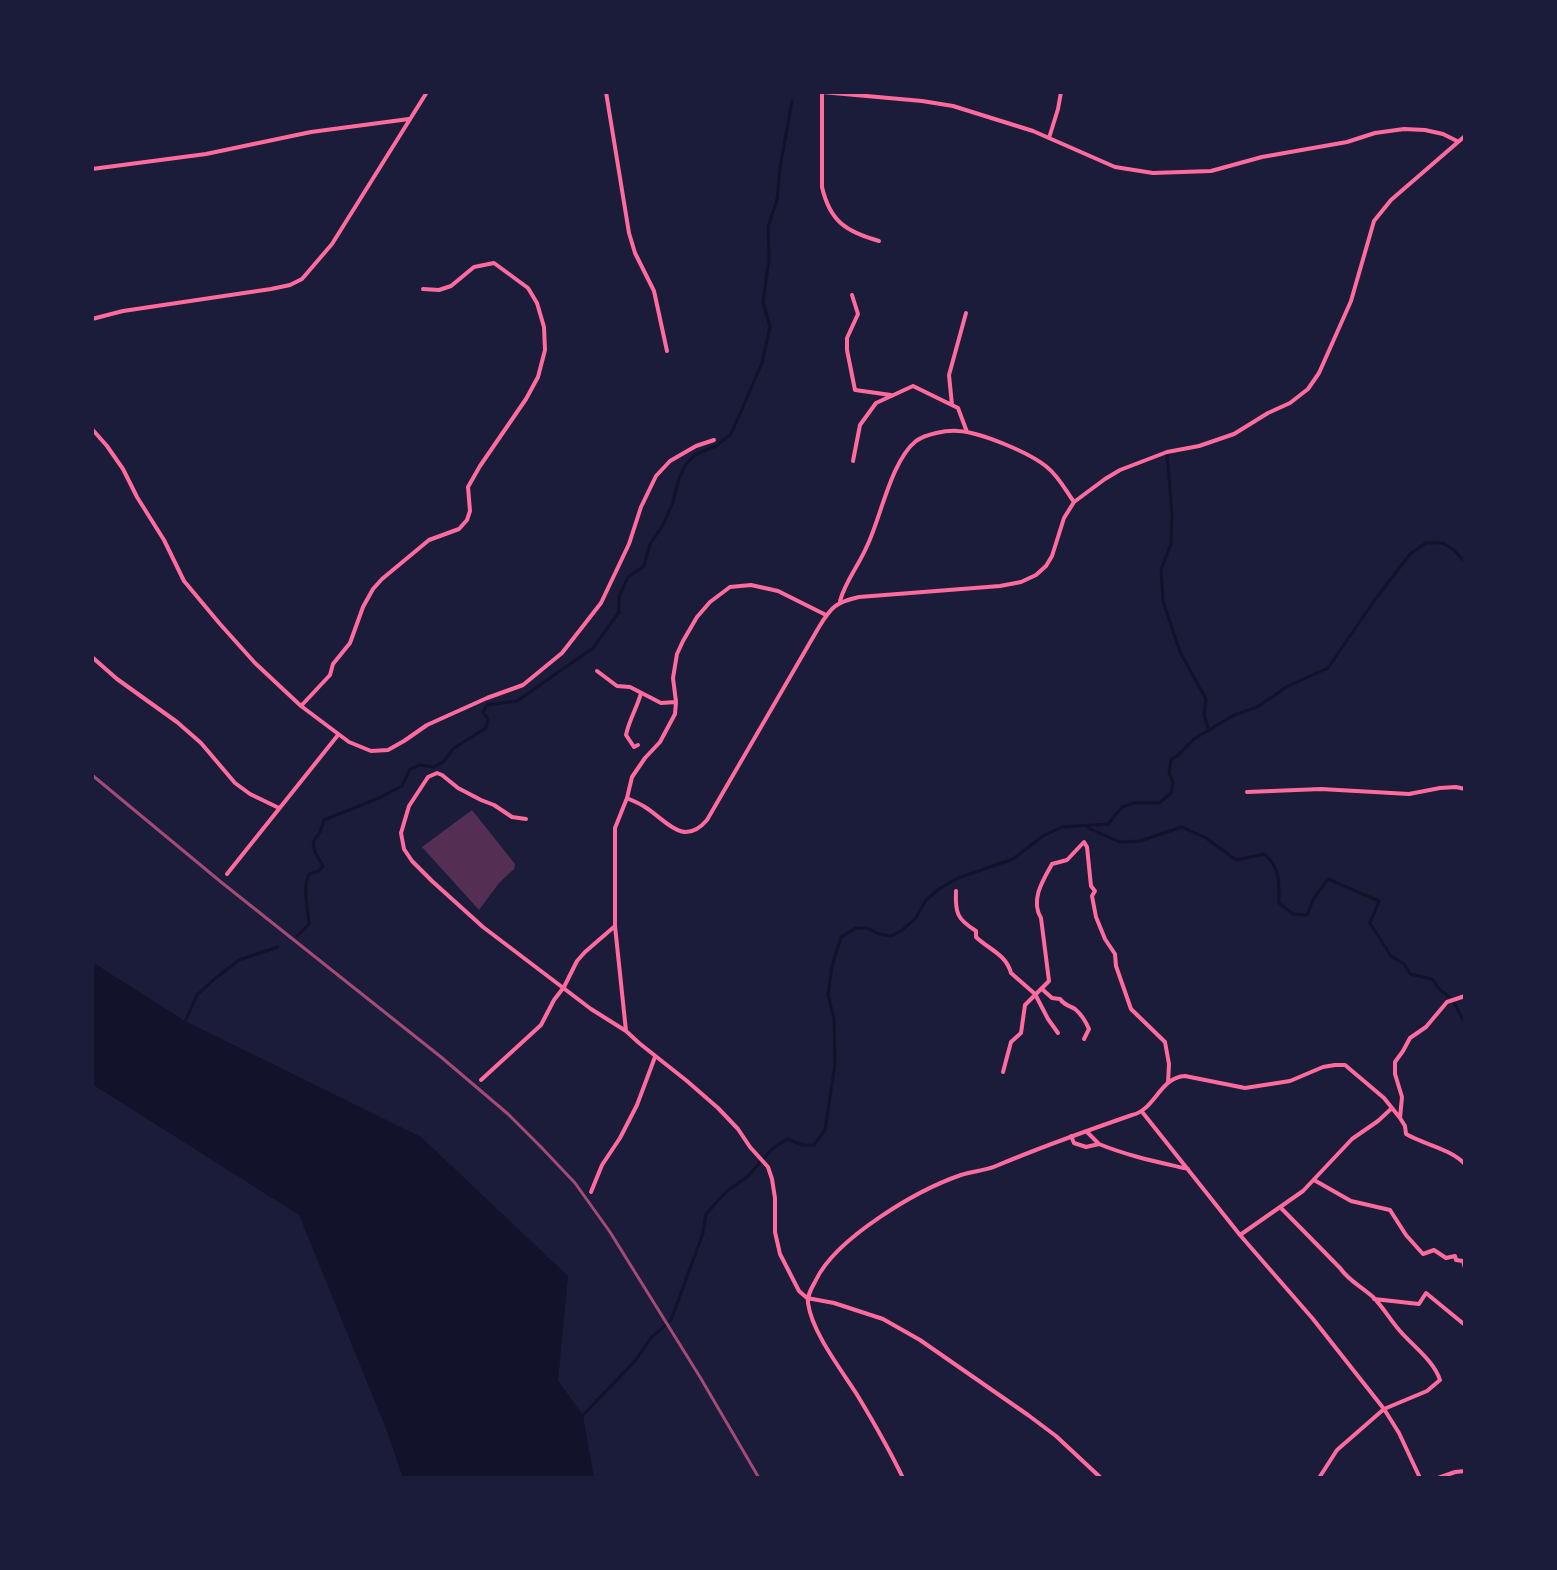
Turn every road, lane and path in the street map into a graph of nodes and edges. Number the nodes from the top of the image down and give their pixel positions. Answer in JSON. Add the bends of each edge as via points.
{"nodes":[{"id":1,"x":427,"y":92,"type":"edge"},
{"id":2,"x":606,"y":92,"type":"edge"},
{"id":3,"x":822,"y":92,"type":"edge"},
{"id":4,"x":1061,"y":92,"type":"edge"},
{"id":5,"x":409,"y":119,"type":"junction"},
{"id":6,"x":1465,"y":136,"type":"edge"},
{"id":7,"x":1049,"y":138,"type":"junction"},
{"id":8,"x":1457,"y":141,"type":"junction"},
{"id":9,"x":92,"y":169,"type":"edge"},
{"id":10,"x":879,"y":241,"type":"dead end"},
{"id":11,"x":423,"y":289,"type":"dead end"},
{"id":12,"x":852,"y":295,"type":"dead end"},
{"id":13,"x":966,"y":313,"type":"dead end"},
{"id":14,"x":92,"y":319,"type":"edge"},
{"id":15,"x":667,"y":351,"type":"dead end"},
{"id":16,"x":893,"y":395,"type":"junction"},
{"id":17,"x":952,"y":405,"type":"junction"},
{"id":18,"x":92,"y":429,"type":"edge"},
{"id":19,"x":967,"y":432,"type":"junction"},
{"id":20,"x":714,"y":440,"type":"dead end"},
{"id":21,"x":853,"y":461,"type":"dead end"},
{"id":22,"x":1074,"y":502,"type":"junction"},
{"id":23,"x":840,"y":601,"type":"junction"},
{"id":24,"x":826,"y":615,"type":"junction"},
{"id":25,"x":92,"y":657,"type":"edge"},
{"id":26,"x":597,"y":671,"type":"dead end"},
{"id":27,"x":641,"y":693,"type":"junction"},
{"id":28,"x":676,"y":702,"type":"junction"},
{"id":29,"x":301,"y":706,"type":"junction"},
{"id":30,"x":338,"y":735,"type":"junction"},
{"id":31,"x":638,"y":745,"type":"dead end"},
{"id":32,"x":1465,"y":789,"type":"edge"},
{"id":33,"x":1247,"y":792,"type":"dead end"},
{"id":34,"x":627,"y":798,"type":"junction"},
{"id":35,"x":279,"y":808,"type":"junction"},
{"id":36,"x":526,"y":819,"type":"dead end"},
{"id":37,"x":227,"y":874,"type":"dead end"},
{"id":38,"x":956,"y":891,"type":"dead end"},
{"id":39,"x":615,"y":926,"type":"junction"},
{"id":40,"x":564,"y":987,"type":"junction"},
{"id":41,"x":1042,"y":989,"type":"junction"},
{"id":42,"x":1035,"y":994,"type":"junction"},
{"id":43,"x":1465,"y":996,"type":"edge"},
{"id":44,"x":626,"y":1031,"type":"junction"},
{"id":45,"x":1058,"y":1033,"type":"dead end"},
{"id":46,"x":1084,"y":1039,"type":"dead end"},
{"id":47,"x":655,"y":1057,"type":"junction"},
{"id":48,"x":1003,"y":1072,"type":"dead end"},
{"id":49,"x":481,"y":1080,"type":"dead end"},
{"id":50,"x":1168,"y":1083,"type":"junction"},
{"id":51,"x":1392,"y":1108,"type":"junction"},
{"id":52,"x":1143,"y":1113,"type":"junction"},
{"id":53,"x":1400,"y":1118,"type":"junction"},
{"id":54,"x":1086,"y":1131,"type":"junction"},
{"id":55,"x":1071,"y":1136,"type":"junction"},
{"id":56,"x":1099,"y":1144,"type":"junction"},
{"id":57,"x":1465,"y":1164,"type":"edge"},
{"id":58,"x":1188,"y":1169,"type":"junction"},
{"id":59,"x":1314,"y":1180,"type":"junction"},
{"id":60,"x":591,"y":1192,"type":"dead end"},
{"id":61,"x":1281,"y":1208,"type":"junction"},
{"id":62,"x":1240,"y":1235,"type":"junction"},
{"id":63,"x":1465,"y":1268,"type":"edge"},
{"id":64,"x":807,"y":1298,"type":"junction"},
{"id":65,"x":1374,"y":1299,"type":"junction"},
{"id":66,"x":1465,"y":1325,"type":"edge"},
{"id":67,"x":1384,"y":1409,"type":"junction"},
{"id":68,"x":1465,"y":1471,"type":"edge"},
{"id":69,"x":903,"y":1478,"type":"edge"},
{"id":70,"x":1101,"y":1478,"type":"edge"},
{"id":71,"x":1319,"y":1478,"type":"edge"},
{"id":72,"x":1420,"y":1478,"type":"edge"},
{"id":73,"x":1438,"y":1478,"type":"edge"}],
"edges":[{"from":1,"to":5,"type":"street"},
{"from":2,"to":15,"type":"street","via":[[629,233],[654,291]]},
{"from":3,"to":7,"type":"street","via":[[953,106]]},
{"from":3,"to":10,"type":"street","via":[[824,197],[844,227]]},
{"from":4,"to":7,"type":"street"},
{"from":5,"to":9,"type":"street"},
{"from":5,"to":14,"type":"street","via":[[332,244],[302,279],[271,289]]},
{"from":6,"to":8,"type":"street"},
{"from":7,"to":8,"type":"street","via":[[1115,167],[1153,173],[1211,171],[1404,129]]},
{"from":8,"to":22,"type":"street","via":[[1374,221],[1351,301],[1308,389],[1234,434],[1120,470]]},
{"from":11,"to":29,"type":"street","via":[[451,286],[474,267],[494,263],[528,288],[544,327],[538,377],[468,487],[467,520],[459,529],[429,540],[373,589],[350,643]]},
{"from":12,"to":16,"type":"street","via":[[858,314],[847,350],[855,390]]},
{"from":13,"to":17,"type":"street","via":[[949,375]]},
{"from":16,"to":17,"type":"street","via":[[913,386]]},
{"from":16,"to":21,"type":"street","via":[[876,403],[860,425]]},
{"from":17,"to":19,"type":"street"},
{"from":18,"to":29,"type":"street","via":[[123,469],[184,581],[255,663]]},
{"from":19,"to":22,"type":"street","via":[[1039,461]]},
{"from":19,"to":23,"type":"street","via":[[919,439],[907,450]]},
{"from":20,"to":30,"type":"street","via":[[670,461],[656,476],[601,603],[562,653],[538,674],[427,725],[388,750],[371,751]]},
{"from":22,"to":23,"type":"street","via":[[1046,566],[1021,582]]},
{"from":23,"to":24,"type":"street"},
{"from":24,"to":28,"type":"street","via":[[778,591],[730,587],[710,602],[683,641],[673,678]]},
{"from":24,"to":34,"type":"street","via":[[699,829],[677,830]]},
{"from":25,"to":35,"type":"street","via":[[201,743],[235,783]]},
{"from":26,"to":27,"type":"street","via":[[617,686]]},
{"from":27,"to":28,"type":"street","via":[[661,703]]},
{"from":27,"to":31,"type":"street","via":[[626,735],[634,747]]},
{"from":28,"to":34,"type":"street","via":[[660,742],[632,777]]},
{"from":29,"to":30,"type":"street"},
{"from":30,"to":35,"type":"street"},
{"from":32,"to":33,"type":"street","via":[[1409,794]]},
{"from":34,"to":39,"type":"street","via":[[615,828]]},
{"from":35,"to":37,"type":"street"},
{"from":36,"to":40,"type":"street","via":[[512,817],[437,773],[428,777],[409,806],[401,833],[404,849],[432,881]]},
{"from":38,"to":42,"type":"street","via":[[955,910],[964,923]]},
{"from":39,"to":40,"type":"street","via":[[577,961]]},
{"from":39,"to":44,"type":"street"},
{"from":40,"to":44,"type":"street"},
{"from":40,"to":49,"type":"street","via":[[541,1025]]},
{"from":41,"to":42,"type":"street"},
{"from":41,"to":46,"type":"street","via":[[1085,1021],[1089,1029]]},
{"from":41,"to":50,"type":"street","via":[[1049,981],[1036,904],[1052,864],[1067,860],[1084,842],[1096,917],[1115,954],[1131,1009],[1165,1042]]},
{"from":42,"to":45,"type":"street"},
{"from":42,"to":48,"type":"street","via":[[1025,1005],[1021,1033],[1011,1042]]},
{"from":43,"to":53,"type":"street","via":[[1447,1002],[1410,1038],[1395,1062]]},
{"from":44,"to":47,"type":"street"},
{"from":47,"to":60,"type":"street","via":[[637,1105]]},
{"from":47,"to":64,"type":"street","via":[[718,1108],[768,1167],[780,1254]]},
{"from":50,"to":51,"type":"street","via":[[1185,1076],[1245,1088],[1345,1065]]},
{"from":50,"to":52,"type":"street"},
{"from":51,"to":53,"type":"street"},
{"from":51,"to":59,"type":"street","via":[[1352,1139]]},
{"from":52,"to":54,"type":"street"},
{"from":52,"to":58,"type":"street"},
{"from":53,"to":57,"type":"street","via":[[1406,1134]]},
{"from":54,"to":55,"type":"street"},
{"from":54,"to":56,"type":"street"},
{"from":55,"to":56,"type":"street","via":[[1086,1147]]},
{"from":55,"to":64,"type":"street","via":[[961,1175],[892,1211],[834,1253]]},
{"from":56,"to":58,"type":"street"},
{"from":58,"to":62,"type":"street"},
{"from":59,"to":61,"type":"street"},
{"from":59,"to":63,"type":"street","via":[[1351,1201],[1390,1210],[1423,1254],[1434,1250],[1446,1258],[1455,1256]]},
{"from":61,"to":62,"type":"street"},
{"from":61,"to":65,"type":"street"},
{"from":62,"to":67,"type":"street"},
{"from":64,"to":69,"type":"street","via":[[824,1342]]},
{"from":64,"to":70,"type":"street","via":[[883,1319],[920,1340],[1056,1436]]},
{"from":65,"to":66,"type":"street","via":[[1419,1304],[1426,1293]]},
{"from":65,"to":67,"type":"street","via":[[1440,1380]]},
{"from":67,"to":71,"type":"street","via":[[1337,1450]]},
{"from":67,"to":72,"type":"street"},
{"from":68,"to":73,"type":"street"}]}
